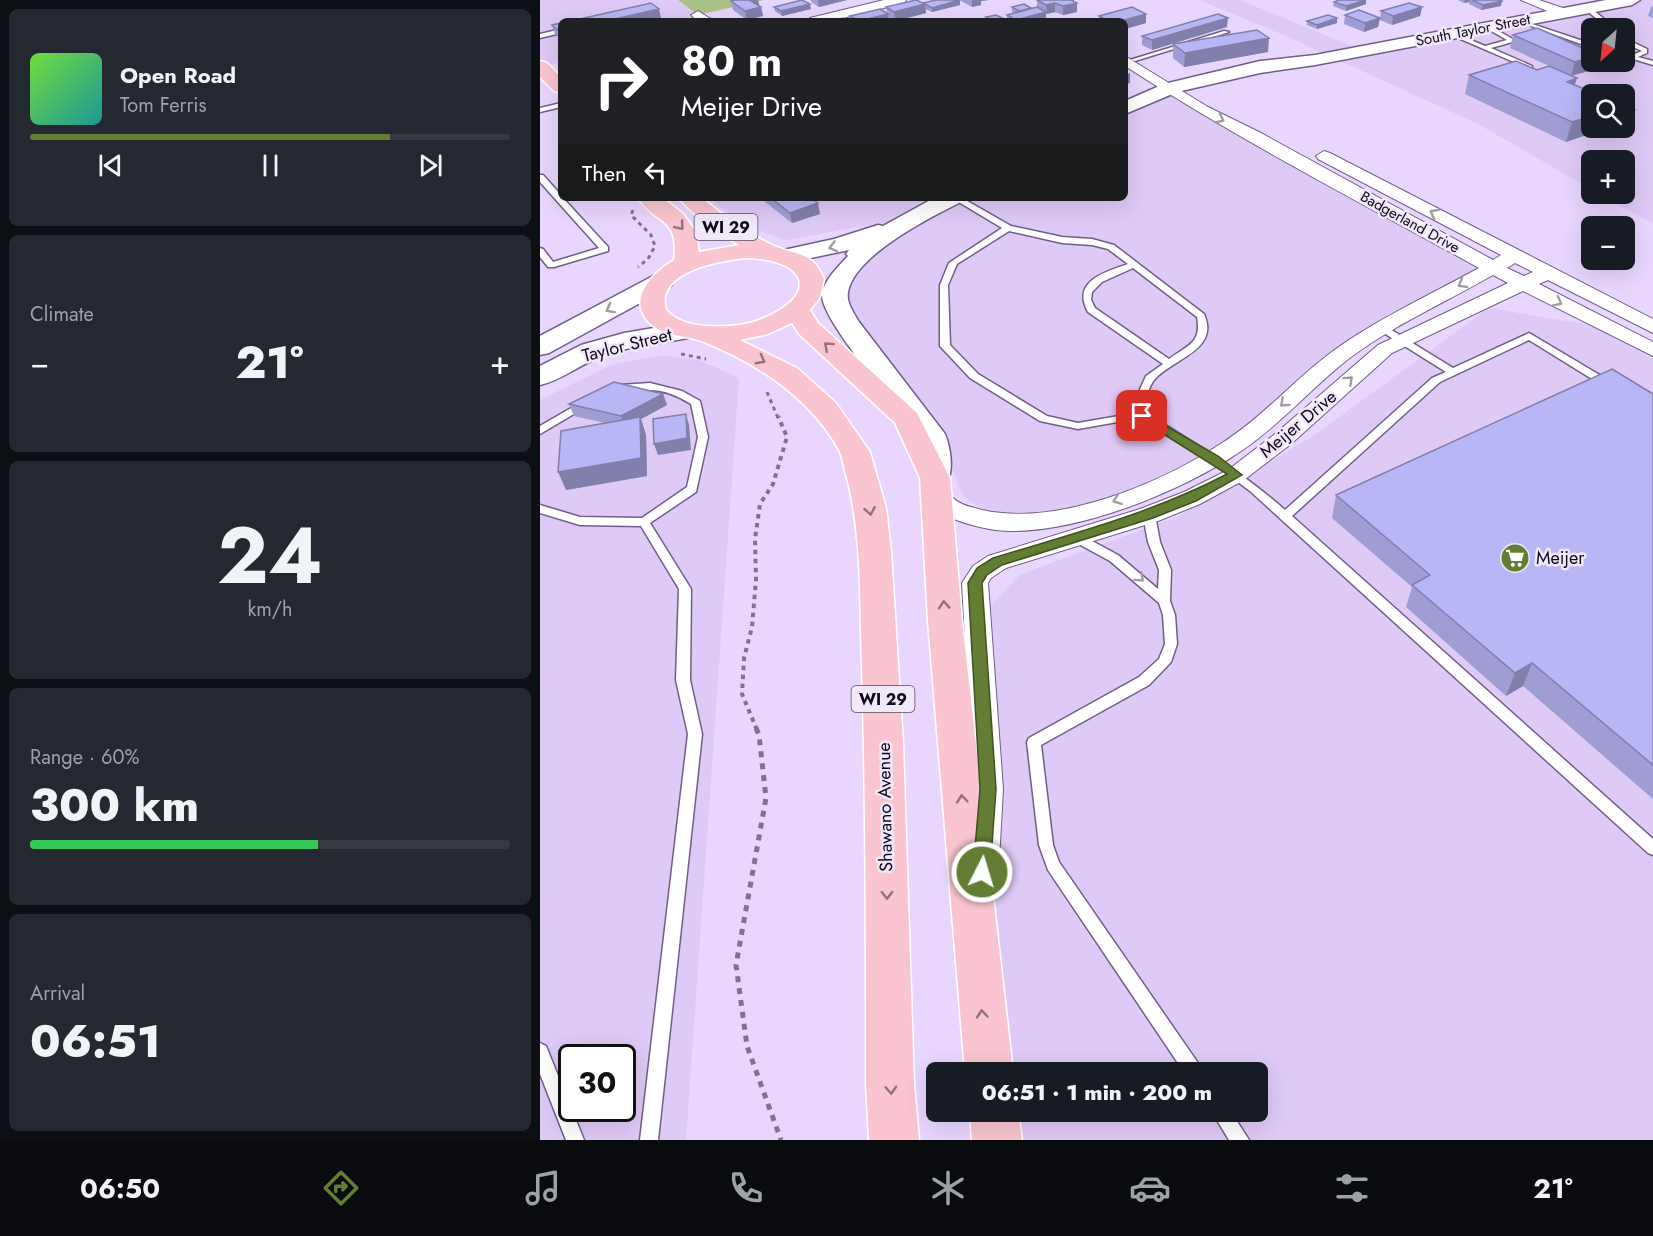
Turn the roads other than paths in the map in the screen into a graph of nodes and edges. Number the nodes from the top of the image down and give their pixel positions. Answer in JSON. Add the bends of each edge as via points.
{"nodes":[{"id":1,"x":900,"y":0,"type":"edge"},
{"id":2,"x":1527,"y":0,"type":"edge"},
{"id":3,"x":1632,"y":0,"type":"edge"},
{"id":4,"x":1587,"y":8,"type":"junction"},
{"id":5,"x":1564,"y":13,"type":"junction"},
{"id":6,"x":827,"y":18,"type":"edge"},
{"id":7,"x":1600,"y":18,"type":"edge"},
{"id":8,"x":1522,"y":21,"type":"junction"},
{"id":9,"x":1488,"y":27,"type":"junction"},
{"id":10,"x":558,"y":32,"type":"edge"},
{"id":11,"x":1226,"y":32,"type":"edge"},
{"id":12,"x":1452,"y":34,"type":"junction"},
{"id":13,"x":540,"y":36,"type":"edge"},
{"id":14,"x":1581,"y":42,"type":"edge"},
{"id":15,"x":1635,"y":46,"type":"edge"},
{"id":16,"x":1484,"y":48,"type":"junction"},
{"id":17,"x":1635,"y":54,"type":"edge"},
{"id":18,"x":1635,"y":58,"type":"edge"},
{"id":19,"x":1128,"y":59,"type":"edge"},
{"id":20,"x":1653,"y":63,"type":"edge"},
{"id":21,"x":540,"y":67,"type":"edge"},
{"id":22,"x":1542,"y":72,"type":"edge"},
{"id":23,"x":558,"y":84,"type":"edge"},
{"id":24,"x":1188,"y":92,"type":"junction"},
{"id":25,"x":558,"y":106,"type":"edge"},
{"id":26,"x":1128,"y":107,"type":"edge"},
{"id":27,"x":540,"y":110,"type":"edge"},
{"id":28,"x":1128,"y":122,"type":"edge"},
{"id":29,"x":540,"y":177,"type":"edge"},
{"id":30,"x":558,"y":197,"type":"edge"},
{"id":31,"x":562,"y":201,"type":"edge"},
{"id":32,"x":653,"y":201,"type":"edge"},
{"id":33,"x":692,"y":201,"type":"edge"},
{"id":34,"x":945,"y":201,"type":"edge"},
{"id":35,"x":961,"y":201,"type":"edge"},
{"id":36,"x":908,"y":220,"type":"junction"},
{"id":37,"x":1008,"y":228,"type":"junction"},
{"id":38,"x":876,"y":241,"type":"junction"},
{"id":39,"x":540,"y":251,"type":"edge"},
{"id":40,"x":777,"y":254,"type":"junction"},
{"id":41,"x":1514,"y":256,"type":"junction"},
{"id":42,"x":686,"y":264,"type":"junction"},
{"id":43,"x":1135,"y":265,"type":"junction"},
{"id":44,"x":1491,"y":267,"type":"junction"},
{"id":45,"x":1547,"y":273,"type":"junction"},
{"id":46,"x":662,"y":281,"type":"junction"},
{"id":47,"x":1524,"y":285,"type":"junction"},
{"id":48,"x":805,"y":298,"type":"junction"},
{"id":49,"x":1653,"y":327,"type":"edge"},
{"id":50,"x":696,"y":333,"type":"junction"},
{"id":51,"x":1392,"y":334,"type":"junction"},
{"id":52,"x":540,"y":347,"type":"edge"},
{"id":53,"x":1653,"y":350,"type":"edge"},
{"id":54,"x":1169,"y":364,"type":"junction"},
{"id":55,"x":1454,"y":372,"type":"junction"},
{"id":56,"x":540,"y":377,"type":"edge"},
{"id":57,"x":1615,"y":389,"type":"edge"},
{"id":58,"x":612,"y":391,"type":"edge"},
{"id":59,"x":593,"y":399,"type":"edge"},
{"id":60,"x":1142,"y":416,"type":"junction"},
{"id":61,"x":540,"y":431,"type":"edge"},
{"id":62,"x":1214,"y":459,"type":"junction"},
{"id":63,"x":1236,"y":475,"type":"junction"},
{"id":64,"x":935,"y":483,"type":"junction"},
{"id":65,"x":540,"y":509,"type":"edge"},
{"id":66,"x":1149,"y":515,"type":"junction"},
{"id":67,"x":1285,"y":516,"type":"junction"},
{"id":68,"x":644,"y":522,"type":"junction"},
{"id":69,"x":1077,"y":538,"type":"junction"},
{"id":70,"x":1164,"y":601,"type":"junction"},
{"id":71,"x":1653,"y":848,"type":"edge"},
{"id":72,"x":975,"y":942,"type":"junction"},
{"id":73,"x":540,"y":1052,"type":"edge"},
{"id":74,"x":988,"y":1062,"type":"edge"},
{"id":75,"x":1187,"y":1062,"type":"edge"},
{"id":76,"x":995,"y":1122,"type":"edge"},
{"id":77,"x":1228,"y":1122,"type":"edge"},
{"id":78,"x":575,"y":1140,"type":"edge"},
{"id":79,"x":649,"y":1140,"type":"edge"},
{"id":80,"x":894,"y":1140,"type":"edge"},
{"id":81,"x":998,"y":1140,"type":"edge"},
{"id":82,"x":1240,"y":1140,"type":"edge"}],
"edges":[{"from":1,"to":6,"type":"street"},
{"from":2,"to":5,"type":"street"},
{"from":3,"to":4,"type":"street","name":"South Taylor Street"},
{"from":4,"to":5,"type":"street","name":"South Taylor Street"},
{"from":4,"to":7,"type":"lane"},
{"from":5,"to":8,"type":"street","name":"South Taylor Street"},
{"from":8,"to":9,"type":"street","name":"South Taylor Street"},
{"from":8,"to":14,"type":"lane"},
{"from":9,"to":12,"type":"street","name":"South Taylor Street"},
{"from":9,"to":16,"type":"lane","via":[[1513,41]]},
{"from":10,"to":13,"type":"lane"},
{"from":11,"to":19,"type":"lane"},
{"from":12,"to":16,"type":"lane"},
{"from":12,"to":24,"type":"street","name":"South Taylor Street","via":[[1314,60]]},
{"from":15,"to":17,"type":"lane","via":[[1645,51]]},
{"from":16,"to":22,"type":"lane"},
{"from":18,"to":20,"type":"lane"},
{"from":19,"to":24,"type":"street"},
{"from":21,"to":23,"type":"main road"},
{"from":24,"to":26,"type":"street","name":"South Taylor Street"},
{"from":24,"to":28,"type":"street","name":"South Taylor Street"},
{"from":41,"to":24,"type":"street","name":"Badgerland Drive","one_way":true},
{"from":24,"to":44,"type":"street","name":"Badgerland Drive","one_way":true},
{"from":25,"to":27,"type":"lane"},
{"from":29,"to":30,"type":"lane"},
{"from":31,"to":39,"type":"lane","via":[[605,249],[551,265]]},
{"from":32,"to":42,"type":"main road","number":"WI 29","one_way":true,"via":[[684,228],[689,242]]},
{"from":33,"to":40,"type":"main road","number":"WI 29","via":[[713,219]]},
{"from":34,"to":36,"type":"street"},
{"from":35,"to":37,"type":"lane"},
{"from":36,"to":38,"type":"street"},
{"from":36,"to":40,"type":"street","one_way":true,"via":[[840,245]]},
{"from":37,"to":43,"type":"lane","via":[[1111,247]]},
{"from":37,"to":60,"type":"lane","via":[[953,263],[944,285],[945,346],[974,376],[1044,419],[1078,426]]},
{"from":38,"to":48,"type":"street"},
{"from":38,"to":64,"type":"street","via":[[840,282],[835,301],[849,327],[930,434],[936,451]]},
{"from":40,"to":42,"type":"main road","number":"WI 29","via":[[725,253]]},
{"from":40,"to":48,"type":"main road","number":"WI 29","via":[[802,264],[811,274]]},
{"from":41,"to":44,"type":"street","name":"Meijer Drive"},
{"from":41,"to":45,"type":"street","name":"Badgerland Drive"},
{"from":42,"to":46,"type":"main road","number":"WI 29"},
{"from":43,"to":54,"type":"lane","via":[[1201,316],[1204,331],[1199,342]]},
{"from":43,"to":54,"type":"lane","via":[[1096,280],[1088,289],[1087,303],[1091,310]]},
{"from":44,"to":47,"type":"street","name":"Badgerland Drive"},
{"from":44,"to":51,"type":"street","name":"Meijer Drive","one_way":true},
{"from":45,"to":47,"type":"street","name":"Meijer Drive"},
{"from":45,"to":49,"type":"street","name":"Badgerland Drive"},
{"from":46,"to":50,"type":"main road","number":"WI 29","via":[[652,295],[653,310],[663,322]]},
{"from":46,"to":52,"type":"street","name":"Taylor Street","one_way":true},
{"from":47,"to":51,"type":"street","name":"Meijer Drive","via":[[1442,320]]},
{"from":47,"to":53,"type":"street","name":"Badgerland Drive","one_way":true},
{"from":48,"to":50,"type":"main road","via":[[779,321],[757,329]]},
{"from":64,"to":48,"type":"main road","number":"WI 29","one_way":true,"via":[[907,419],[808,328]]},
{"from":50,"to":56,"type":"street","name":"Taylor Street","via":[[624,341],[590,351]]},
{"from":50,"to":80,"type":"main road","name":"Shawano Avenue","number":"WI 29","one_way":true,"via":[[787,374],[826,409],[855,452],[870,508],[882,673]]},
{"from":51,"to":55,"type":"lane"},
{"from":51,"to":62,"type":"street","name":"Meijer Drive","one_way":true,"via":[[1338,355]]},
{"from":63,"to":51,"type":"street","name":"Meijer Drive","one_way":true,"via":[[1385,349]]},
{"from":54,"to":60,"type":"lane","via":[[1150,378],[1138,405]]},
{"from":55,"to":57,"type":"lane","via":[[1529,336]]},
{"from":55,"to":67,"type":"lane","via":[[1436,380]]},
{"from":58,"to":68,"type":"lane","via":[[651,386],[682,392],[696,403],[703,437],[692,489]]},
{"from":59,"to":61,"type":"lane"},
{"from":60,"to":62,"type":"lane"},
{"from":62,"to":63,"type":"lane"},
{"from":62,"to":64,"type":"street","name":"Meijer Drive","one_way":true,"via":[[1106,504],[1029,522],[993,521],[968,515],[944,503]]},
{"from":63,"to":66,"type":"street","name":"Meijer Drive"},
{"from":63,"to":67,"type":"lane"},
{"from":72,"to":64,"type":"main road","number":"WI 29","one_way":true},
{"from":65,"to":68,"type":"lane","via":[[580,521]]},
{"from":66,"to":69,"type":"street","name":"Meijer Drive"},
{"from":66,"to":70,"type":"lane","via":[[1154,543],[1165,570]]},
{"from":67,"to":71,"type":"lane"},
{"from":68,"to":79,"type":"lane","via":[[685,589],[683,680],[695,734]]},
{"from":69,"to":70,"type":"lane","one_way":true,"via":[[1114,558]]},
{"from":69,"to":72,"type":"street","name":"Meijer Drive","via":[[997,562],[982,572],[975,583],[988,789]]},
{"from":70,"to":75,"type":"lane","via":[[1171,644],[1165,662],[1144,681],[1034,742],[1046,845],[1053,865]]},
{"from":74,"to":72,"type":"main road","number":"WI 29","one_way":true},
{"from":73,"to":78,"type":"lane"},
{"from":76,"to":81,"type":"main road"},
{"from":77,"to":82,"type":"lane"}]}
